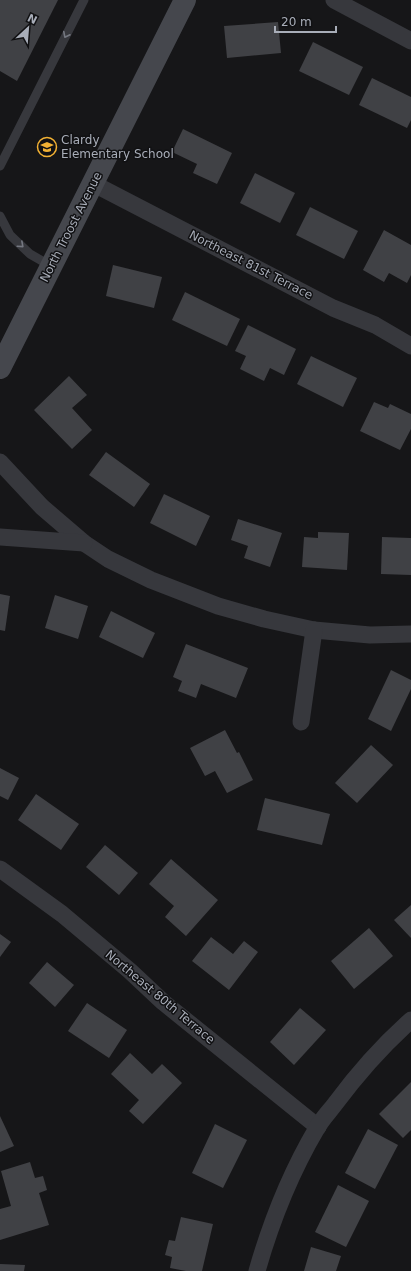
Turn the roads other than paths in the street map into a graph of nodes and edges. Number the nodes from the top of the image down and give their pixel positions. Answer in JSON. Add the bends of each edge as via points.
{"nodes":[{"id":1,"x":84,"y":0,"type":"edge"},
{"id":2,"x":185,"y":0,"type":"edge"},
{"id":3,"x":334,"y":0,"type":"edge"},
{"id":4,"x":411,"y":41,"type":"edge"},
{"id":5,"x":0,"y":166,"type":"edge"},
{"id":6,"x":92,"y":183,"type":"junction"},
{"id":7,"x":0,"y":216,"type":"edge"},
{"id":8,"x":51,"y":266,"type":"junction"},
{"id":9,"x":411,"y":346,"type":"edge"},
{"id":10,"x":0,"y":368,"type":"edge"},
{"id":11,"x":0,"y":462,"type":"edge"},
{"id":12,"x":0,"y":537,"type":"edge"},
{"id":13,"x":84,"y":543,"type":"junction"},
{"id":14,"x":314,"y":630,"type":"junction"},
{"id":15,"x":411,"y":634,"type":"edge"},
{"id":16,"x":300,"y":722,"type":"dead end"},
{"id":17,"x":0,"y":869,"type":"edge"},
{"id":18,"x":411,"y":1020,"type":"edge"},
{"id":19,"x":318,"y":1127,"type":"junction"},
{"id":20,"x":257,"y":1271,"type":"edge"}],
"edges":[{"from":1,"to":5,"type":"lane","one_way":true},
{"from":2,"to":6,"type":"street","name":"North Troost Avenue"},
{"from":3,"to":4,"type":"street"},
{"from":6,"to":8,"type":"street","name":"North Troost Avenue"},
{"from":6,"to":9,"type":"street","name":"Northeast 81st Terrace","via":[[333,308],[375,325]]},
{"from":7,"to":8,"type":"lane","one_way":true,"via":[[10,235],[30,254]]},
{"from":8,"to":10,"type":"street","name":"North Troost Avenue"},
{"from":11,"to":13,"type":"street","via":[[42,506]]},
{"from":12,"to":13,"type":"street"},
{"from":13,"to":14,"type":"street","via":[[108,559],[151,580],[218,606]]},
{"from":14,"to":15,"type":"street","via":[[370,635]]},
{"from":14,"to":16,"type":"street"},
{"from":17,"to":19,"type":"street","name":"Northeast 80th Terrace","via":[[62,914],[163,1002]]},
{"from":18,"to":19,"type":"street","via":[[356,1076]]},
{"from":19,"to":20,"type":"street","via":[[277,1210]]}]}
